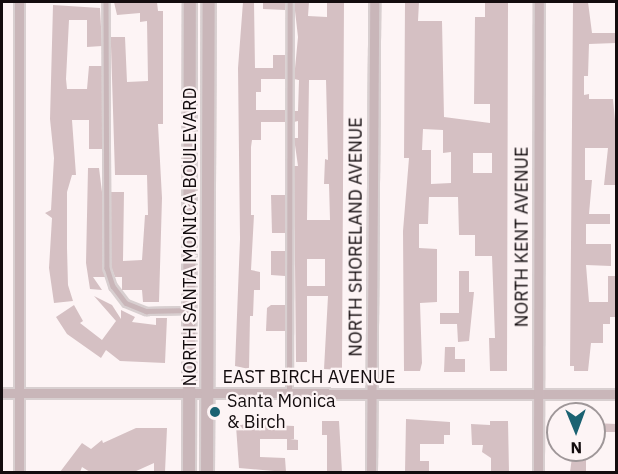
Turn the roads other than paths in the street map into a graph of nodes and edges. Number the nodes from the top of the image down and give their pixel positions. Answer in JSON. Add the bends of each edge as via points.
{"nodes":[{"id":1,"x":19,"y":2,"type":"edge"},
{"id":2,"x":106,"y":2,"type":"edge"},
{"id":3,"x":190,"y":2,"type":"edge"},
{"id":4,"x":209,"y":2,"type":"edge"},
{"id":5,"x":290,"y":2,"type":"edge"},
{"id":6,"x":374,"y":2,"type":"edge"},
{"id":7,"x":539,"y":2,"type":"edge"},
{"id":8,"x":189,"y":310,"type":"junction"},
{"id":9,"x":2,"y":393,"type":"edge"},
{"id":10,"x":20,"y":393,"type":"junction"},
{"id":11,"x":207,"y":393,"type":"junction"},
{"id":12,"x":371,"y":393,"type":"junction"},
{"id":13,"x":189,"y":394,"type":"junction"},
{"id":14,"x":289,"y":394,"type":"junction"},
{"id":15,"x":539,"y":394,"type":"junction"},
{"id":16,"x":616,"y":394,"type":"edge"},
{"id":17,"x":19,"y":472,"type":"edge"},
{"id":18,"x":189,"y":472,"type":"edge"},
{"id":19,"x":207,"y":472,"type":"edge"},
{"id":20,"x":371,"y":472,"type":"edge"},
{"id":21,"x":538,"y":472,"type":"edge"}],
"edges":[{"from":1,"to":10,"type":"street"},
{"from":2,"to":8,"type":"lane","via":[[107,268],[113,286],[126,303],[146,310]]},
{"from":3,"to":8,"type":"street","name":"NORTH SANTA MONICA BOULEVARD"},
{"from":4,"to":11,"type":"street","name":"NORTH SANTA MONICA BOULEVARD"},
{"from":5,"to":14,"type":"lane"},
{"from":6,"to":12,"type":"street","name":"NORTH SHORELAND AVENUE"},
{"from":7,"to":15,"type":"street","name":"NORTH KENT AVENUE"},
{"from":8,"to":13,"type":"street","name":"NORTH SANTA MONICA BOULEVARD"},
{"from":9,"to":10,"type":"street","name":"EAST BIRCH AVENUE"},
{"from":10,"to":13,"type":"street","name":"EAST BIRCH AVENUE"},
{"from":10,"to":17,"type":"street"},
{"from":11,"to":13,"type":"street","name":"EAST BIRCH AVENUE"},
{"from":11,"to":14,"type":"street","name":"EAST BIRCH AVENUE"},
{"from":11,"to":19,"type":"street","name":"NORTH SANTA MONICA BOULEVARD"},
{"from":12,"to":14,"type":"street","name":"EAST BIRCH AVENUE"},
{"from":12,"to":15,"type":"street","name":"EAST BIRCH AVENUE"},
{"from":12,"to":20,"type":"street","name":"NORTH SHORELAND AVENUE"},
{"from":13,"to":18,"type":"street","name":"NORTH SANTA MONICA BOULEVARD"},
{"from":15,"to":16,"type":"street","name":"EAST BIRCH AVENUE"},
{"from":15,"to":21,"type":"street","name":"NORTH KENT AVENUE"}]}
